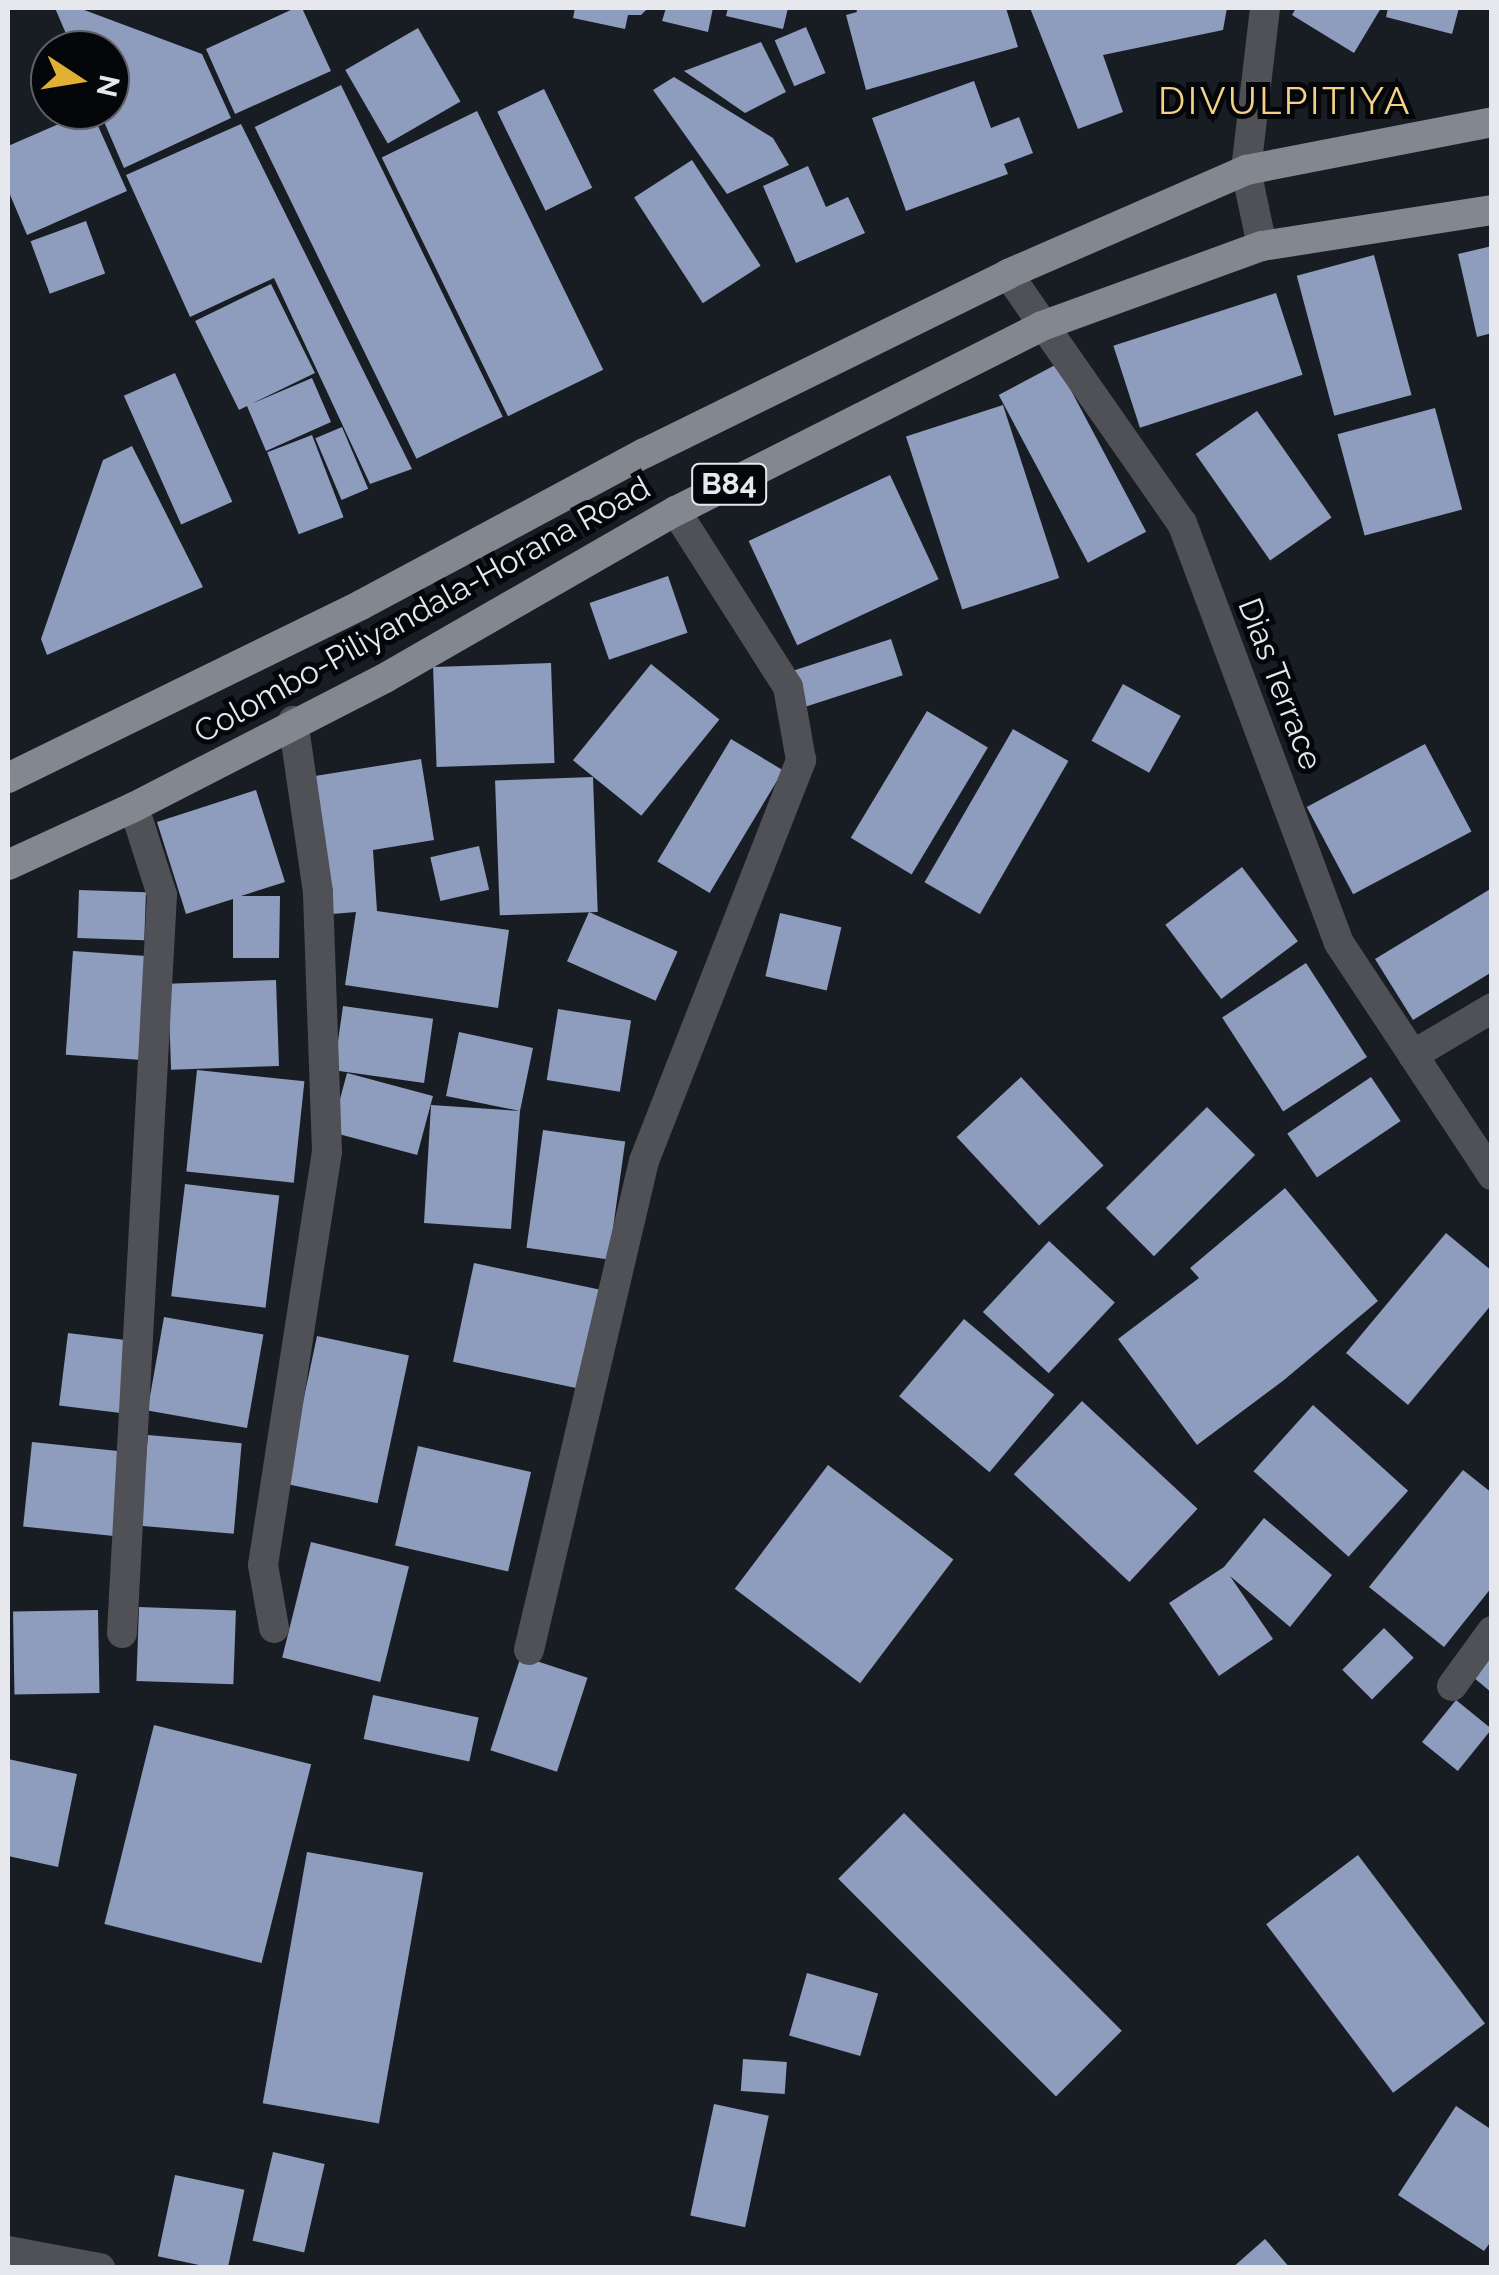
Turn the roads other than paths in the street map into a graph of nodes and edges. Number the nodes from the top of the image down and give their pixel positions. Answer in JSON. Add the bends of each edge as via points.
{"nodes":[{"id":1,"x":1265,"y":8,"type":"edge"},
{"id":2,"x":1492,"y":122,"type":"edge"},
{"id":3,"x":1246,"y":170,"type":"junction"},
{"id":4,"x":1492,"y":210,"type":"edge"},
{"id":5,"x":1262,"y":246,"type":"junction"},
{"id":6,"x":1008,"y":274,"type":"junction"},
{"id":7,"x":1042,"y":326,"type":"junction"},
{"id":8,"x":676,"y":511,"type":"junction"},
{"id":9,"x":293,"y":721,"type":"junction"},
{"id":10,"x":8,"y":778,"type":"edge"},
{"id":11,"x":134,"y":807,"type":"junction"},
{"id":12,"x":8,"y":865,"type":"edge"},
{"id":13,"x":1492,"y":1008,"type":"edge"},
{"id":14,"x":1413,"y":1055,"type":"junction"},
{"id":15,"x":1492,"y":1176,"type":"edge"},
{"id":16,"x":274,"y":1628,"type":"dead end"},
{"id":17,"x":1492,"y":1631,"type":"edge"},
{"id":18,"x":122,"y":1633,"type":"dead end"},
{"id":19,"x":529,"y":1650,"type":"dead end"},
{"id":20,"x":1452,"y":1686,"type":"dead end"},
{"id":21,"x":8,"y":2251,"type":"edge"},
{"id":22,"x":100,"y":2268,"type":"edge"}],
"edges":[{"from":1,"to":3,"type":"street"},
{"from":2,"to":3,"type":"main road","name":"Colombo-Piliyandala-Horana Road","number":"B84"},
{"from":3,"to":5,"type":"street"},
{"from":3,"to":6,"type":"main road","name":"Colombo-Piliyandala-Horana Road","number":"B84"},
{"from":4,"to":5,"type":"main road","name":"Colombo-Piliyandala-Horana Road","number":"B84"},
{"from":5,"to":7,"type":"main road","name":"Colombo-Piliyandala-Horana Road","number":"B84"},
{"from":6,"to":7,"type":"street","name":"Dias Terrace"},
{"from":6,"to":10,"type":"main road","name":"Colombo-Piliyandala-Horana Road","number":"B84"},
{"from":7,"to":8,"type":"main road","name":"Colombo-Piliyandala-Horana Road","number":"B84"},
{"from":7,"to":14,"type":"street","name":"Dias Terrace","via":[[1182,523],[1340,942]]},
{"from":8,"to":9,"type":"main road","name":"Colombo-Piliyandala-Horana Road","number":"B84","via":[[386,678]]},
{"from":8,"to":19,"type":"street","via":[[788,687],[801,760],[644,1162]]},
{"from":9,"to":11,"type":"main road","name":"Colombo-Piliyandala-Horana Road","number":"B84"},
{"from":9,"to":16,"type":"street","via":[[318,892],[327,1152],[263,1566]]},
{"from":11,"to":12,"type":"main road","name":"Colombo-Piliyandala-Horana Road","number":"B84"},
{"from":11,"to":18,"type":"street","via":[[162,895]]},
{"from":13,"to":14,"type":"street"},
{"from":14,"to":15,"type":"street","name":"Dias Terrace"},
{"from":17,"to":20,"type":"street"},
{"from":21,"to":22,"type":"street"}]}
